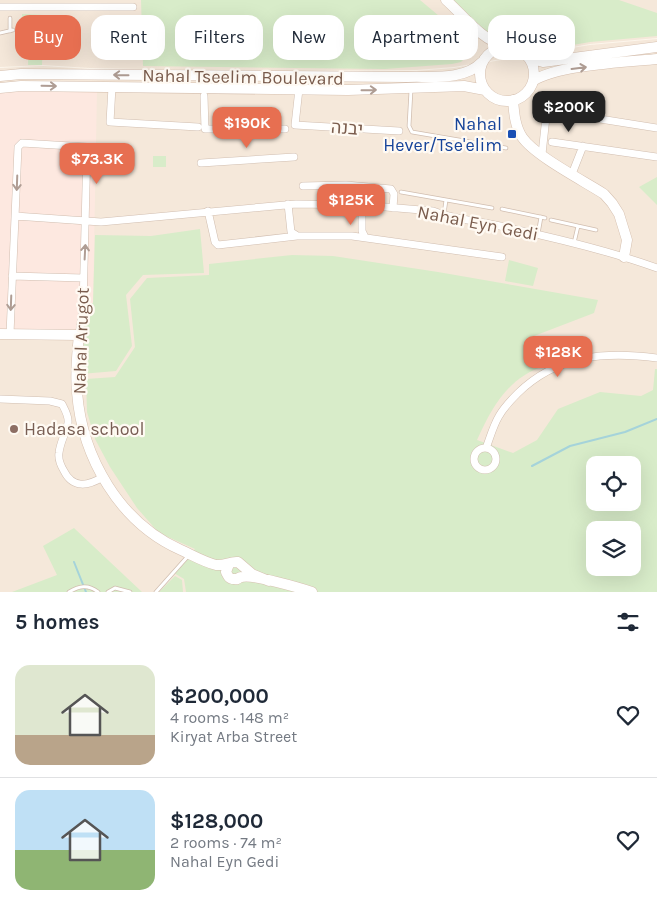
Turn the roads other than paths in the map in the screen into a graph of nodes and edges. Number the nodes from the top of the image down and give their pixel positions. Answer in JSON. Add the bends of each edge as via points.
{"nodes":[{"id":1,"x":446,"y":0,"type":"edge"},
{"id":2,"x":38,"y":3,"type":"edge"},
{"id":3,"x":0,"y":7,"type":"edge"},
{"id":4,"x":133,"y":7,"type":"dead end"},
{"id":5,"x":463,"y":15,"type":"edge"},
{"id":6,"x":10,"y":18,"type":"dead end"},
{"id":7,"x":478,"y":29,"type":"joint"},
{"id":8,"x":0,"y":33,"type":"edge"},
{"id":9,"x":488,"y":37,"type":"edge"},
{"id":10,"x":657,"y":47,"type":"edge"},
{"id":11,"x":488,"y":56,"type":"edge"},
{"id":12,"x":575,"y":58,"type":"edge"},
{"id":13,"x":657,"y":59,"type":"edge"},
{"id":14,"x":530,"y":60,"type":"edge"},
{"id":15,"x":536,"y":60,"type":"edge"},
{"id":16,"x":558,"y":60,"type":"edge"},
{"id":17,"x":483,"y":61,"type":"junction"},
{"id":18,"x":0,"y":76,"type":"edge"},
{"id":19,"x":533,"y":81,"type":"junction"},
{"id":20,"x":112,"y":87,"type":"junction"},
{"id":21,"x":0,"y":88,"type":"edge"},
{"id":22,"x":411,"y":89,"type":"junction"},
{"id":23,"x":299,"y":90,"type":"junction"},
{"id":24,"x":485,"y":90,"type":"junction"},
{"id":25,"x":204,"y":96,"type":"dead end"},
{"id":26,"x":513,"y":100,"type":"junction"},
{"id":27,"x":198,"y":127,"type":"dead end"},
{"id":28,"x":657,"y":128,"type":"edge"},
{"id":29,"x":285,"y":129,"type":"dead end"},
{"id":30,"x":399,"y":131,"type":"dead end"},
{"id":31,"x":552,"y":142,"type":"dead end"},
{"id":32,"x":583,"y":146,"type":"junction"},
{"id":33,"x":506,"y":148,"type":"dead end"},
{"id":34,"x":542,"y":154,"type":"junction"},
{"id":35,"x":294,"y":157,"type":"dead end"},
{"id":36,"x":657,"y":157,"type":"edge"},
{"id":37,"x":201,"y":163,"type":"dead end"},
{"id":38,"x":572,"y":174,"type":"junction"},
{"id":39,"x":303,"y":186,"type":"dead end"},
{"id":40,"x":401,"y":192,"type":"dead end"},
{"id":41,"x":446,"y":200,"type":"junction"},
{"id":42,"x":288,"y":204,"type":"junction"},
{"id":43,"x":362,"y":205,"type":"junction"},
{"id":44,"x":393,"y":208,"type":"junction"},
{"id":45,"x":492,"y":208,"type":"dead end"},
{"id":46,"x":502,"y":209,"type":"dead end"},
{"id":47,"x":208,"y":211,"type":"junction"},
{"id":48,"x":444,"y":215,"type":"junction"},
{"id":49,"x":15,"y":216,"type":"junction"},
{"id":50,"x":551,"y":220,"type":"dead end"},
{"id":51,"x":86,"y":222,"type":"junction"},
{"id":52,"x":578,"y":226,"type":"junction"},
{"id":53,"x":596,"y":230,"type":"dead end"},
{"id":54,"x":537,"y":234,"type":"junction"},
{"id":55,"x":297,"y":236,"type":"junction"},
{"id":56,"x":365,"y":237,"type":"junction"},
{"id":57,"x":574,"y":244,"type":"junction"},
{"id":58,"x":502,"y":257,"type":"dead end"},
{"id":59,"x":624,"y":257,"type":"junction"},
{"id":60,"x":657,"y":268,"type":"edge"},
{"id":61,"x":12,"y":276,"type":"junction"},
{"id":62,"x":83,"y":278,"type":"junction"},
{"id":63,"x":5,"y":334,"type":"edge"},
{"id":64,"x":79,"y":335,"type":"junction"},
{"id":65,"x":657,"y":358,"type":"edge"},
{"id":66,"x":0,"y":399,"type":"edge"},
{"id":67,"x":486,"y":448,"type":"dead end"},
{"id":68,"x":103,"y":477,"type":"junction"},
{"id":69,"x":190,"y":554,"type":"junction"},
{"id":70,"x":227,"y":568,"type":"junction"},
{"id":71,"x":243,"y":572,"type":"junction"},
{"id":72,"x":310,"y":591,"type":"edge"},
{"id":73,"x":69,"y":592,"type":"edge"},
{"id":74,"x":98,"y":592,"type":"edge"},
{"id":75,"x":108,"y":592,"type":"edge"},
{"id":76,"x":130,"y":592,"type":"edge"},
{"id":77,"x":156,"y":592,"type":"edge"}],
"edges":[{"from":1,"to":5,"type":"main road"},
{"from":2,"to":3,"type":"street"},
{"from":2,"to":4,"type":"street"},
{"from":6,"to":8,"type":"lane","via":[[12,31]]},
{"from":7,"to":9,"type":"main road"},
{"from":7,"to":17,"type":"main road","via":[[484,45]]},
{"from":10,"to":12,"type":"main road"},
{"from":11,"to":17,"type":"main road"},
{"from":19,"to":13,"type":"main road","one_way":true,"via":[[563,70]]},
{"from":14,"to":19,"type":"main road"},
{"from":15,"to":16,"type":"main road"},
{"from":17,"to":18,"type":"main road","name":"Nahal Tseelim Boulevard","one_way":true,"via":[[466,73],[406,77]]},
{"from":17,"to":24,"type":"main road","via":[[480,78]]},
{"from":19,"to":26,"type":"main road","via":[[525,93]]},
{"from":21,"to":20,"type":"main road","name":"Nahal Tseelim Boulevard","one_way":true},
{"from":20,"to":23,"type":"main road","name":"Nahal Tseelim Boulevard"},
{"from":20,"to":27,"type":"street","via":[[110,122]]},
{"from":23,"to":22,"type":"main road","name":"Nahal Tseelim Boulevard","one_way":true},
{"from":22,"to":24,"type":"main road","name":"Nahal Tseelim Boulevard","via":[[464,86]]},
{"from":22,"to":33,"type":"lane","via":[[409,126],[412,132]]},
{"from":23,"to":30,"type":"street","name":"יבנה","via":[[295,124]]},
{"from":24,"to":26,"type":"main road","via":[[498,99]]},
{"from":25,"to":29,"type":"street","via":[[205,129]]},
{"from":26,"to":34,"type":"main road","via":[[522,137]]},
{"from":28,"to":34,"type":"street","via":[[556,112],[546,117]]},
{"from":31,"to":32,"type":"street"},
{"from":32,"to":36,"type":"street"},
{"from":32,"to":38,"type":"street"},
{"from":34,"to":38,"type":"main road"},
{"from":35,"to":37,"type":"street"},
{"from":38,"to":59,"type":"main road","via":[[604,194],[619,214],[627,240]]},
{"from":39,"to":44,"type":"street","via":[[391,189]]},
{"from":40,"to":41,"type":"lane"},
{"from":41,"to":45,"type":"lane"},
{"from":41,"to":48,"type":"lane"},
{"from":42,"to":43,"type":"street","name":"Nahal Eyn Gedi"},
{"from":42,"to":47,"type":"street","name":"Nahal Eyn Gedi"},
{"from":42,"to":55,"type":"street","via":[[291,232]]},
{"from":43,"to":44,"type":"street","name":"Nahal Eyn Gedi"},
{"from":43,"to":56,"type":"street","via":[[362,232]]},
{"from":44,"to":48,"type":"street","name":"Nahal Eyn Gedi"},
{"from":46,"to":54,"type":"lane","via":[[543,218]]},
{"from":47,"to":51,"type":"street","name":"Nahal Eyn Gedi"},
{"from":47,"to":55,"type":"street","via":[[218,245]]},
{"from":48,"to":54,"type":"street","name":"Nahal Eyn Gedi"},
{"from":49,"to":51,"type":"street","name":"Nahal Eyn Gedi"},
{"from":51,"to":49,"type":"street","name":"Nahal Arugot","one_way":true,"via":[[87,147],[22,143],[18,147]]},
{"from":49,"to":61,"type":"street"},
{"from":50,"to":52,"type":"lane"},
{"from":62,"to":51,"type":"street","name":"Nahal Arugot","one_way":true},
{"from":52,"to":53,"type":"lane"},
{"from":52,"to":57,"type":"lane"},
{"from":54,"to":57,"type":"street","name":"Nahal Eyn Gedi"},
{"from":55,"to":56,"type":"street"},
{"from":56,"to":58,"type":"street"},
{"from":57,"to":59,"type":"street","name":"Nahal Eyn Gedi"},
{"from":59,"to":60,"type":"street","name":"Nahal Eyn Gedi"},
{"from":61,"to":62,"type":"street"},
{"from":61,"to":63,"type":"street","one_way":true},
{"from":62,"to":64,"type":"street","name":"Nahal Arugot"},
{"from":63,"to":64,"type":"main road"},
{"from":64,"to":68,"type":"main road","name":"Nahal Arugot","via":[[76,369],[80,415]]},
{"from":65,"to":67,"type":"street","via":[[630,354],[589,356],[545,372],[527,384],[506,406]]},
{"from":66,"to":68,"type":"street","via":[[62,404],[68,418],[59,453],[65,474],[71,482],[80,485]]},
{"from":68,"to":69,"type":"main road","name":"Nahal Arugot","via":[[137,522],[153,536]]},
{"from":69,"to":70,"type":"main road","name":"Nahal Arugot"},
{"from":69,"to":77,"type":"lane"},
{"from":70,"to":71,"type":"main road","via":[[237,562]]},
{"from":70,"to":71,"type":"main road","via":[[232,579],[236,580]]},
{"from":71,"to":72,"type":"main road"},
{"from":73,"to":74,"type":"lane","via":[[81,586]]},
{"from":75,"to":76,"type":"lane","via":[[115,588]]}]}
